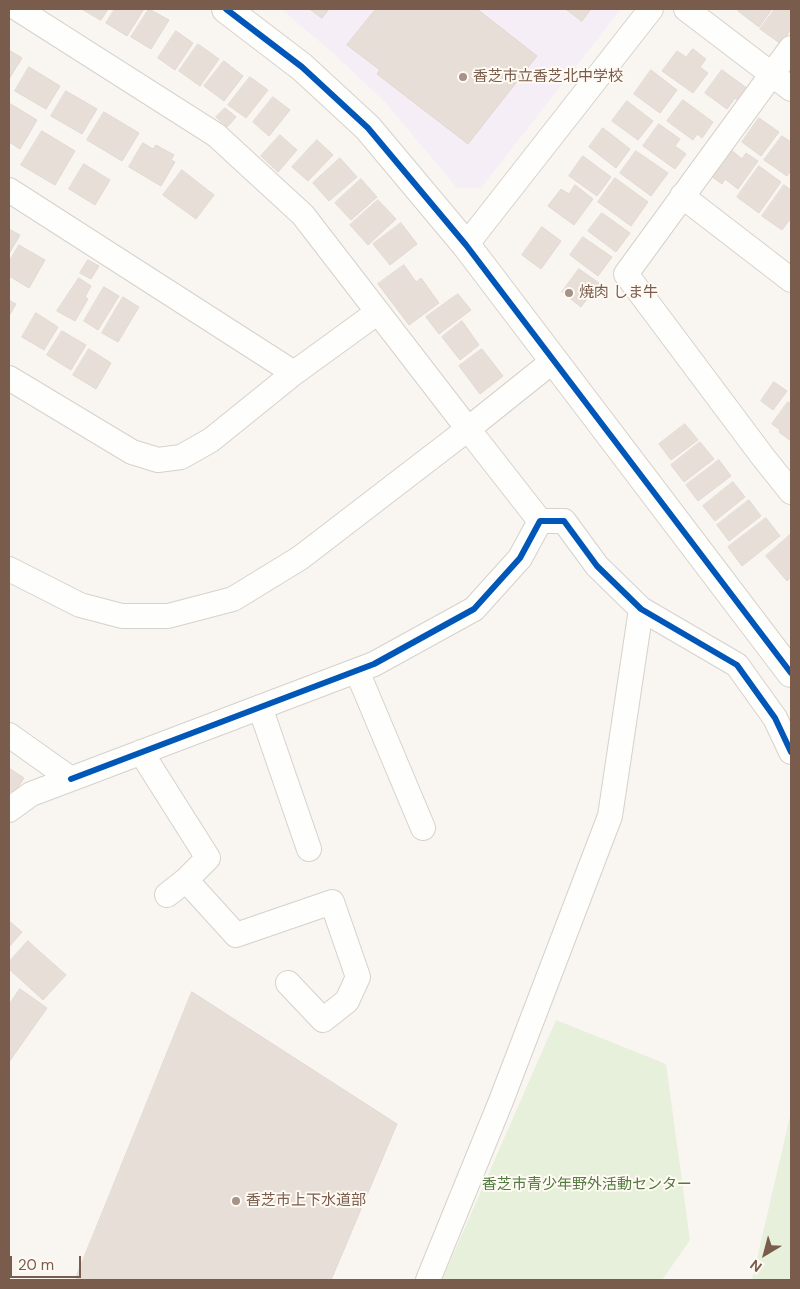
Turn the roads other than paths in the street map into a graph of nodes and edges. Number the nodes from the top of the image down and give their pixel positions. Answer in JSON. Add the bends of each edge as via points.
{"nodes":[{"id":1,"x":18,"y":9,"type":"edge"},
{"id":2,"x":226,"y":9,"type":"edge"},
{"id":3,"x":651,"y":9,"type":"edge"},
{"id":4,"x":686,"y":9,"type":"edge"},
{"id":5,"x":791,"y":48,"type":"edge"},
{"id":6,"x":772,"y":73,"type":"junction"},
{"id":7,"x":791,"y":88,"type":"edge"},
{"id":8,"x":9,"y":190,"type":"edge"},
{"id":9,"x":682,"y":196,"type":"junction"},
{"id":10,"x":466,"y":245,"type":"junction"},
{"id":11,"x":791,"y":280,"type":"edge"},
{"id":12,"x":378,"y":312,"type":"junction"},
{"id":13,"x":553,"y":361,"type":"junction"},
{"id":14,"x":294,"y":373,"type":"junction"},
{"id":15,"x":9,"y":378,"type":"edge"},
{"id":16,"x":468,"y":429,"type":"junction"},
{"id":17,"x":791,"y":492,"type":"edge"},
{"id":18,"x":540,"y":521,"type":"junction"},
{"id":19,"x":9,"y":569,"type":"edge"},
{"id":20,"x":641,"y":609,"type":"junction"},
{"id":21,"x":357,"y":671,"type":"junction"},
{"id":22,"x":791,"y":674,"type":"edge"},
{"id":23,"x":260,"y":707,"type":"junction"},
{"id":24,"x":9,"y":735,"type":"edge"},
{"id":25,"x":141,"y":752,"type":"junction"},
{"id":26,"x":791,"y":752,"type":"edge"},
{"id":27,"x":71,"y":779,"type":"junction"},
{"id":28,"x":9,"y":810,"type":"edge"},
{"id":29,"x":423,"y":828,"type":"dead end"},
{"id":30,"x":309,"y":849,"type":"dead end"},
{"id":31,"x":186,"y":880,"type":"junction"},
{"id":32,"x":167,"y":895,"type":"dead end"},
{"id":33,"x":288,"y":983,"type":"dead end"},
{"id":34,"x":428,"y":1280,"type":"edge"}],
"edges":[{"from":1,"to":12,"type":"street","via":[[216,135],[304,215]]},
{"from":2,"to":10,"type":"street","via":[[302,67],[368,128]]},
{"from":3,"to":10,"type":"street"},
{"from":4,"to":6,"type":"street"},
{"from":5,"to":6,"type":"street"},
{"from":6,"to":7,"type":"street"},
{"from":6,"to":9,"type":"street"},
{"from":8,"to":14,"type":"street"},
{"from":9,"to":11,"type":"street"},
{"from":9,"to":17,"type":"street","via":[[626,274]]},
{"from":10,"to":13,"type":"street"},
{"from":12,"to":14,"type":"street"},
{"from":12,"to":16,"type":"street"},
{"from":13,"to":16,"type":"street"},
{"from":13,"to":22,"type":"street"},
{"from":14,"to":15,"type":"street","via":[[198,448],[180,457],[158,460],[132,452]]},
{"from":16,"to":18,"type":"street"},
{"from":16,"to":19,"type":"street","via":[[300,558],[233,599],[168,616],[122,616],[80,605]]},
{"from":18,"to":20,"type":"street","via":[[564,521],[597,566]]},
{"from":18,"to":21,"type":"street","via":[[520,558],[474,608]]},
{"from":20,"to":26,"type":"street","via":[[738,665],[775,718]]},
{"from":20,"to":34,"type":"street","via":[[610,816],[501,1101]]},
{"from":21,"to":23,"type":"street"},
{"from":21,"to":29,"type":"street"},
{"from":23,"to":25,"type":"street"},
{"from":23,"to":30,"type":"street"},
{"from":24,"to":27,"type":"street"},
{"from":25,"to":27,"type":"street"},
{"from":25,"to":31,"type":"street","via":[[208,858]]},
{"from":27,"to":28,"type":"street","via":[[31,794]]},
{"from":31,"to":32,"type":"street"},
{"from":31,"to":33,"type":"street","via":[[236,935],[332,902],[358,977],[348,1001],[323,1020]]}]}
